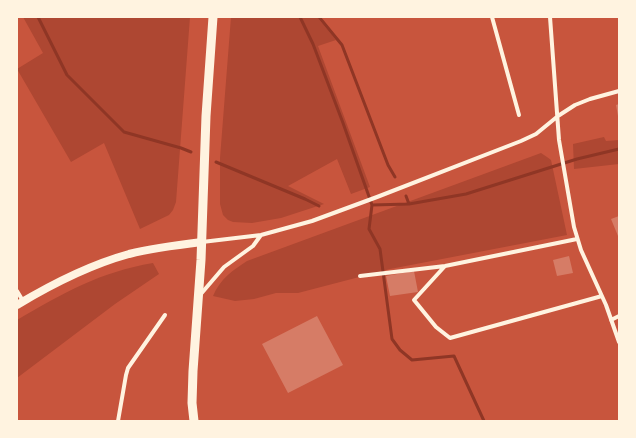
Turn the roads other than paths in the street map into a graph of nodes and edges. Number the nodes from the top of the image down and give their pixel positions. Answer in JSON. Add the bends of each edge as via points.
{"nodes":[{"id":1,"x":213,"y":17,"type":"edge"},
{"id":2,"x":492,"y":17,"type":"edge"},
{"id":3,"x":550,"y":17,"type":"edge"},
{"id":4,"x":619,"y":91,"type":"edge"},
{"id":5,"x":519,"y":115,"type":"dead end"},
{"id":6,"x":558,"y":116,"type":"junction"},
{"id":7,"x":261,"y":235,"type":"junction"},
{"id":8,"x":577,"y":239,"type":"junction"},
{"id":9,"x":202,"y":242,"type":"junction"},
{"id":10,"x":445,"y":266,"type":"junction"},
{"id":11,"x":360,"y":276,"type":"dead end"},
{"id":12,"x":17,"y":292,"type":"edge"},
{"id":13,"x":199,"y":296,"type":"junction"},
{"id":14,"x":602,"y":296,"type":"junction"},
{"id":15,"x":20,"y":303,"type":"edge"},
{"id":16,"x":165,"y":315,"type":"dead end"},
{"id":17,"x":619,"y":316,"type":"edge"},
{"id":18,"x":611,"y":320,"type":"junction"},
{"id":19,"x":619,"y":342,"type":"edge"},
{"id":20,"x":118,"y":421,"type":"edge"},
{"id":21,"x":194,"y":421,"type":"edge"}],
"edges":[{"from":1,"to":9,"type":"main road","via":[[206,116]]},
{"from":2,"to":5,"type":"street"},
{"from":3,"to":6,"type":"street"},
{"from":4,"to":6,"type":"street","via":[[583,101]]},
{"from":6,"to":7,"type":"street","via":[[527,138],[377,198],[312,221]]},
{"from":6,"to":8,"type":"street","via":[[564,172]]},
{"from":7,"to":9,"type":"street"},
{"from":7,"to":13,"type":"street","via":[[253,246],[224,267]]},
{"from":8,"to":10,"type":"street"},
{"from":8,"to":14,"type":"street"},
{"from":9,"to":13,"type":"main road"},
{"from":9,"to":15,"type":"main road","via":[[156,248],[113,259],[67,278]]},
{"from":10,"to":11,"type":"street"},
{"from":10,"to":14,"type":"street","via":[[414,300],[436,327],[450,338]]},
{"from":12,"to":15,"type":"street"},
{"from":13,"to":21,"type":"main road","via":[[193,371]]},
{"from":14,"to":18,"type":"street"},
{"from":16,"to":20,"type":"street","via":[[128,368]]},
{"from":17,"to":18,"type":"street"},
{"from":18,"to":19,"type":"street"}]}
